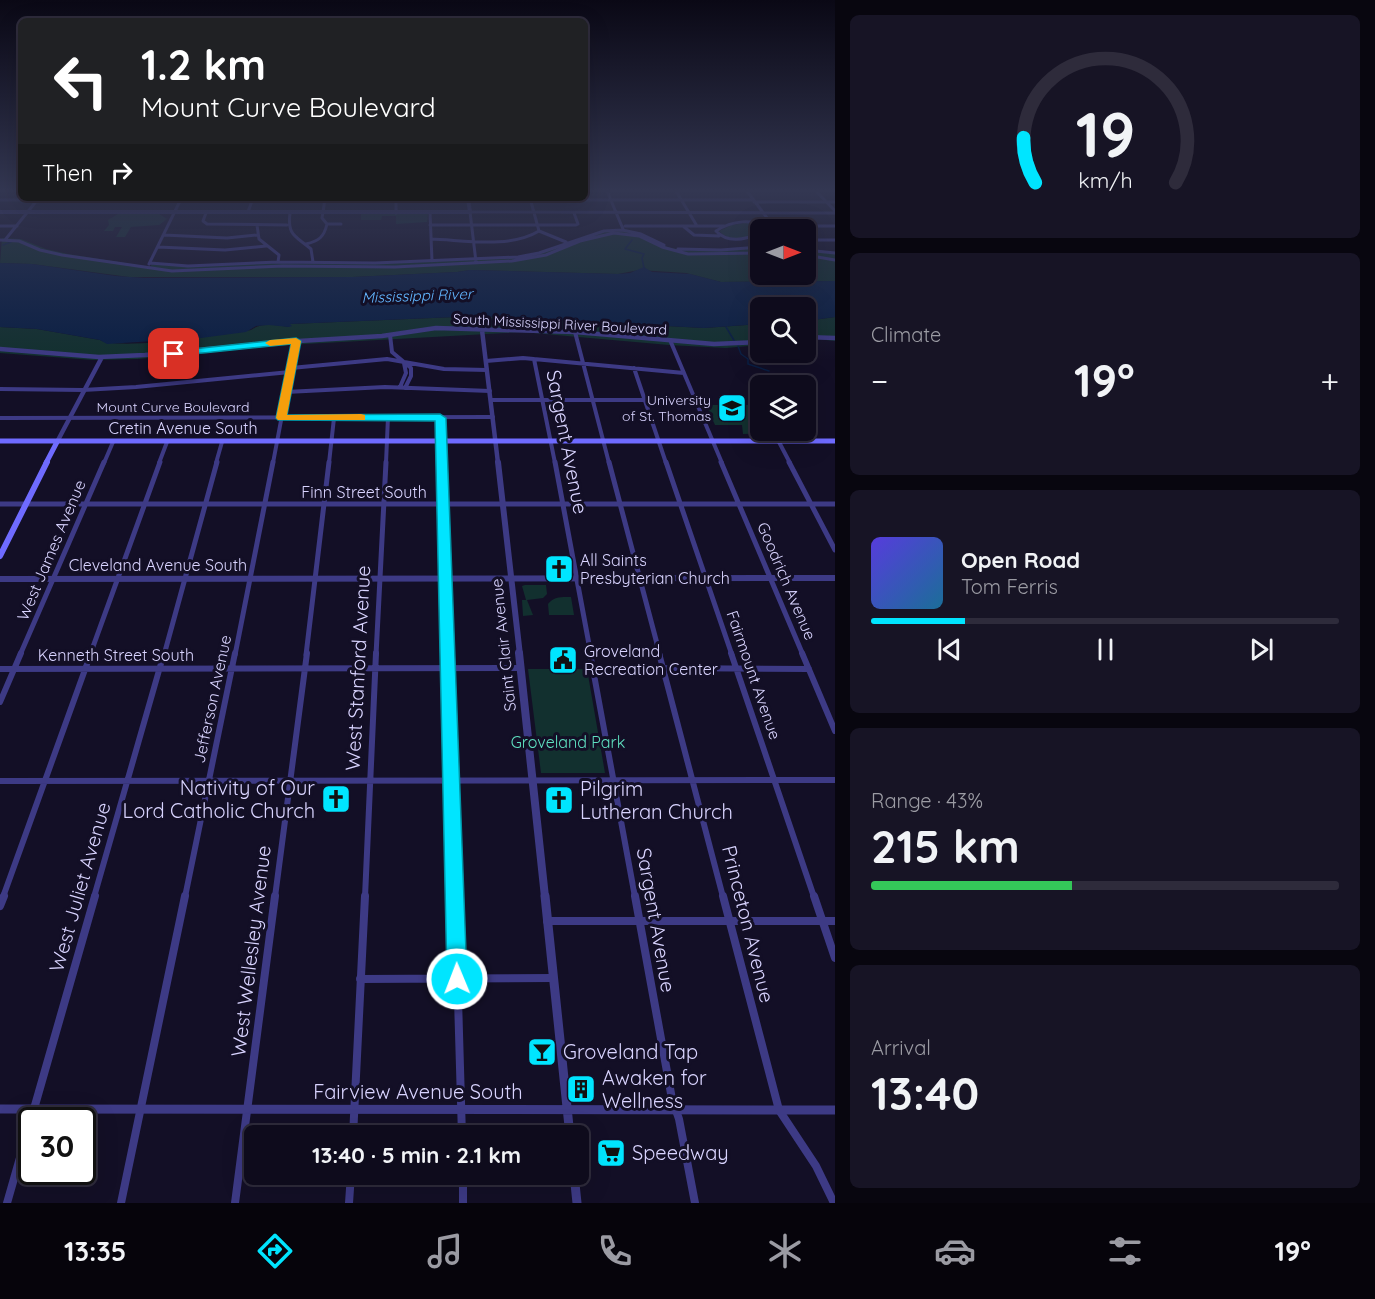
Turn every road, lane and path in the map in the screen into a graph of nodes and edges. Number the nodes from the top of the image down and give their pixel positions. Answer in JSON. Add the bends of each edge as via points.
{"nodes":[{"id":1,"x":32,"y":247,"type":"edge"},
{"id":2,"x":158,"y":247,"type":"edge"},
{"id":3,"x":161,"y":247,"type":"edge"},
{"id":4,"x":254,"y":247,"type":"edge"},
{"id":5,"x":268,"y":247,"type":"edge"},
{"id":6,"x":309,"y":247,"type":"edge"},
{"id":7,"x":431,"y":247,"type":"edge"},
{"id":8,"x":474,"y":247,"type":"edge"},
{"id":9,"x":552,"y":247,"type":"edge"},
{"id":10,"x":568,"y":247,"type":"edge"},
{"id":11,"x":663,"y":247,"type":"edge"},
{"id":12,"x":671,"y":247,"type":"edge"},
{"id":13,"x":750,"y":248,"type":"edge"},
{"id":14,"x":816,"y":251,"type":"edge"},
{"id":15,"x":750,"y":253,"type":"edge"},
{"id":16,"x":835,"y":253,"type":"edge"},
{"id":17,"x":816,"y":257,"type":"edge"},
{"id":18,"x":835,"y":260,"type":"edge"},
{"id":19,"x":432,"y":261,"type":"junction"},
{"id":20,"x":475,"y":261,"type":"junction"},
{"id":21,"x":150,"y":262,"type":"junction"},
{"id":22,"x":278,"y":262,"type":"junction"},
{"id":23,"x":314,"y":262,"type":"junction"},
{"id":24,"x":147,"y":268,"type":"junction"},
{"id":25,"x":482,"y":330,"type":"junction"},
{"id":26,"x":575,"y":332,"type":"junction"},
{"id":27,"x":390,"y":336,"type":"junction"},
{"id":28,"x":816,"y":337,"type":"edge"},
{"id":29,"x":835,"y":338,"type":"edge"},
{"id":30,"x":670,"y":340,"type":"junction"},
{"id":31,"x":296,"y":341,"type":"junction"},
{"id":32,"x":750,"y":344,"type":"edge"},
{"id":33,"x":0,"y":349,"type":"edge"},
{"id":34,"x":394,"y":355,"type":"junction"},
{"id":35,"x":100,"y":357,"type":"junction"},
{"id":36,"x":387,"y":359,"type":"junction"},
{"id":37,"x":534,"y":359,"type":"junction"},
{"id":38,"x":486,"y":361,"type":"junction"},
{"id":39,"x":403,"y":362,"type":"junction"},
{"id":40,"x":583,"y":363,"type":"junction"},
{"id":41,"x":634,"y":368,"type":"junction"},
{"id":42,"x":487,"y":369,"type":"junction"},
{"id":43,"x":291,"y":370,"type":"junction"},
{"id":44,"x":684,"y":373,"type":"junction"},
{"id":45,"x":403,"y":388,"type":"junction"},
{"id":46,"x":0,"y":390,"type":"edge"},
{"id":47,"x":83,"y":390,"type":"junction"},
{"id":48,"x":490,"y":391,"type":"junction"},
{"id":49,"x":286,"y":392,"type":"junction"},
{"id":50,"x":491,"y":400,"type":"junction"},
{"id":51,"x":542,"y":400,"type":"junction"},
{"id":52,"x":593,"y":400,"type":"junction"},
{"id":53,"x":645,"y":400,"type":"junction"},
{"id":54,"x":388,"y":417,"type":"junction"},
{"id":55,"x":493,"y":417,"type":"junction"},
{"id":56,"x":0,"y":418,"type":"edge"},
{"id":57,"x":69,"y":418,"type":"junction"},
{"id":58,"x":281,"y":418,"type":"junction"},
{"id":59,"x":334,"y":418,"type":"junction"},
{"id":60,"x":440,"y":418,"type":"junction"},
{"id":61,"x":167,"y":441,"type":"junction"},
{"id":62,"x":222,"y":441,"type":"junction"},
{"id":63,"x":277,"y":441,"type":"junction"},
{"id":64,"x":332,"y":441,"type":"junction"},
{"id":65,"x":387,"y":441,"type":"junction"},
{"id":66,"x":441,"y":441,"type":"junction"},
{"id":67,"x":496,"y":441,"type":"junction"},
{"id":68,"x":604,"y":441,"type":"junction"},
{"id":69,"x":659,"y":441,"type":"junction"},
{"id":70,"x":713,"y":441,"type":"junction"},
{"id":71,"x":750,"y":441,"type":"edge"},
{"id":72,"x":779,"y":441,"type":"edge"},
{"id":73,"x":816,"y":441,"type":"edge"},
{"id":74,"x":835,"y":441,"type":"edge"},
{"id":75,"x":57,"y":442,"type":"junction"},
{"id":76,"x":113,"y":442,"type":"junction"},
{"id":77,"x":550,"y":442,"type":"junction"},
{"id":78,"x":1,"y":443,"type":"edge"},
{"id":79,"x":0,"y":504,"type":"edge"},
{"id":80,"x":26,"y":504,"type":"junction"},
{"id":81,"x":86,"y":504,"type":"junction"},
{"id":82,"x":146,"y":504,"type":"junction"},
{"id":83,"x":206,"y":504,"type":"junction"},
{"id":84,"x":265,"y":504,"type":"junction"},
{"id":85,"x":325,"y":504,"type":"junction"},
{"id":86,"x":384,"y":504,"type":"junction"},
{"id":87,"x":444,"y":504,"type":"junction"},
{"id":88,"x":503,"y":504,"type":"junction"},
{"id":89,"x":563,"y":504,"type":"junction"},
{"id":90,"x":621,"y":504,"type":"junction"},
{"id":91,"x":681,"y":504,"type":"junction"},
{"id":92,"x":739,"y":504,"type":"junction"},
{"id":93,"x":811,"y":504,"type":"junction"},
{"id":94,"x":835,"y":504,"type":"edge"},
{"id":95,"x":835,"y":550,"type":"edge"},
{"id":96,"x":0,"y":556,"type":"edge"},
{"id":97,"x":185,"y":578,"type":"junction"},
{"id":98,"x":250,"y":578,"type":"junction"},
{"id":99,"x":316,"y":578,"type":"junction"},
{"id":100,"x":381,"y":578,"type":"junction"},
{"id":101,"x":447,"y":578,"type":"junction"},
{"id":102,"x":512,"y":578,"type":"junction"},
{"id":103,"x":576,"y":578,"type":"junction"},
{"id":104,"x":641,"y":578,"type":"junction"},
{"id":105,"x":706,"y":578,"type":"junction"},
{"id":106,"x":771,"y":578,"type":"junction"},
{"id":107,"x":835,"y":578,"type":"edge"},
{"id":108,"x":0,"y":579,"type":"edge"},
{"id":109,"x":54,"y":579,"type":"junction"},
{"id":110,"x":119,"y":579,"type":"junction"},
{"id":111,"x":160,"y":668,"type":"junction"},
{"id":112,"x":232,"y":668,"type":"junction"},
{"id":113,"x":304,"y":668,"type":"junction"},
{"id":114,"x":377,"y":668,"type":"junction"},
{"id":115,"x":449,"y":668,"type":"junction"},
{"id":116,"x":521,"y":668,"type":"junction"},
{"id":117,"x":664,"y":668,"type":"junction"},
{"id":118,"x":737,"y":668,"type":"junction"},
{"id":119,"x":0,"y":669,"type":"edge"},
{"id":120,"x":15,"y":669,"type":"junction"},
{"id":121,"x":86,"y":669,"type":"junction"},
{"id":122,"x":809,"y":669,"type":"junction"},
{"id":123,"x":0,"y":702,"type":"edge"},
{"id":124,"x":835,"y":732,"type":"edge"},
{"id":125,"x":128,"y":780,"type":"junction"},
{"id":126,"x":209,"y":780,"type":"junction"},
{"id":127,"x":290,"y":780,"type":"junction"},
{"id":128,"x":371,"y":780,"type":"junction"},
{"id":129,"x":452,"y":780,"type":"junction"},
{"id":130,"x":533,"y":780,"type":"junction"},
{"id":131,"x":614,"y":780,"type":"junction"},
{"id":132,"x":694,"y":780,"type":"junction"},
{"id":133,"x":775,"y":780,"type":"junction"},
{"id":134,"x":835,"y":780,"type":"edge"},
{"id":135,"x":0,"y":781,"type":"edge"},
{"id":136,"x":45,"y":781,"type":"junction"},
{"id":137,"x":0,"y":906,"type":"edge"},
{"id":138,"x":547,"y":921,"type":"junction"},
{"id":139,"x":729,"y":921,"type":"junction"},
{"id":140,"x":823,"y":921,"type":"junction"},
{"id":141,"x":835,"y":921,"type":"edge"},
{"id":142,"x":640,"y":922,"type":"junction"},
{"id":143,"x":835,"y":958,"type":"edge"},
{"id":144,"x":553,"y":978,"type":"junction"},
{"id":145,"x":360,"y":979,"type":"junction"},
{"id":146,"x":457,"y":979,"type":"junction"},
{"id":147,"x":34,"y":1107,"type":"edge"},
{"id":148,"x":0,"y":1109,"type":"edge"},
{"id":149,"x":96,"y":1109,"type":"edge"},
{"id":150,"x":140,"y":1109,"type":"junction"},
{"id":151,"x":248,"y":1109,"type":"junction"},
{"id":152,"x":18,"y":1110,"type":"edge"},
{"id":153,"x":354,"y":1110,"type":"junction"},
{"id":154,"x":461,"y":1110,"type":"junction"},
{"id":155,"x":567,"y":1110,"type":"junction"},
{"id":156,"x":676,"y":1110,"type":"junction"},
{"id":157,"x":779,"y":1110,"type":"junction"},
{"id":158,"x":835,"y":1110,"type":"edge"},
{"id":159,"x":353,"y":1125,"type":"edge"},
{"id":160,"x":462,"y":1125,"type":"edge"},
{"id":161,"x":569,"y":1125,"type":"edge"},
{"id":162,"x":18,"y":1164,"type":"edge"},
{"id":163,"x":350,"y":1185,"type":"edge"},
{"id":164,"x":462,"y":1185,"type":"edge"},
{"id":165,"x":575,"y":1185,"type":"edge"},
{"id":166,"x":7,"y":1203,"type":"edge"},
{"id":167,"x":121,"y":1203,"type":"edge"},
{"id":168,"x":235,"y":1203,"type":"edge"},
{"id":169,"x":349,"y":1203,"type":"edge"},
{"id":170,"x":463,"y":1203,"type":"edge"},
{"id":171,"x":577,"y":1203,"type":"edge"},
{"id":172,"x":695,"y":1203,"type":"edge"},
{"id":173,"x":834,"y":1203,"type":"edge"}],
"edges":[{"from":1,"to":24,"type":"street"},
{"from":2,"to":21,"type":"street"},
{"from":3,"to":4,"type":"street"},
{"from":5,"to":22,"type":"street","via":[[279,255]]},
{"from":6,"to":23,"type":"street"},
{"from":7,"to":19,"type":"street"},
{"from":8,"to":20,"type":"street"},
{"from":9,"to":20,"type":"street","via":[[530,255]]},
{"from":10,"to":20,"type":"street","via":[[539,257]]},
{"from":11,"to":15,"type":"street","via":[[688,254]]},
{"from":12,"to":13,"type":"street"},
{"from":14,"to":16,"type":"street"},
{"from":17,"to":18,"type":"street"},
{"from":19,"to":20,"type":"street"},
{"from":19,"to":23,"type":"street"},
{"from":20,"to":24,"type":"street","via":[[374,268]]},
{"from":21,"to":22,"type":"street","via":[[188,266]]},
{"from":21,"to":24,"type":"street"},
{"from":22,"to":23,"type":"street"},
{"from":25,"to":26,"type":"street","name":"South Mississippi River Boulevard"},
{"from":25,"to":27,"type":"street","name":"South Mississippi River Boulevard","via":[[436,328]]},
{"from":25,"to":38,"type":"street","name":"Saint Clair Avenue"},
{"from":26,"to":30,"type":"street","name":"South Mississippi River Boulevard"},
{"from":26,"to":40,"type":"street","name":"Princeton Avenue"},
{"from":27,"to":31,"type":"street","name":"South Mississippi River Boulevard"},
{"from":27,"to":34,"type":"street"},
{"from":28,"to":29,"type":"street"},
{"from":30,"to":32,"type":"street","name":"South Mississippi River Boulevard"},
{"from":30,"to":44,"type":"street","name":"Goodrich Avenue"},
{"from":31,"to":35,"type":"street","name":"South Mississippi River Boulevard","via":[[174,354]]},
{"from":31,"to":43,"type":"street","name":"Jefferson Avenue"},
{"from":33,"to":35,"type":"street","name":"South Mississippi River Boulevard"},
{"from":34,"to":36,"type":"street"},
{"from":34,"to":39,"type":"street"},
{"from":35,"to":47,"type":"street"},
{"from":36,"to":39,"type":"street"},
{"from":36,"to":43,"type":"street"},
{"from":37,"to":38,"type":"street"},
{"from":37,"to":40,"type":"street"},
{"from":37,"to":51,"type":"street","name":"Sargent Avenue"},
{"from":38,"to":42,"type":"street","name":"Saint Clair Avenue"},
{"from":39,"to":42,"type":"street","via":[[444,369]]},
{"from":39,"to":45,"type":"street"},
{"from":40,"to":41,"type":"street"},
{"from":40,"to":52,"type":"street","name":"Princeton Avenue"},
{"from":41,"to":44,"type":"street"},
{"from":41,"to":53,"type":"street","name":"Fairmount Avenue"},
{"from":42,"to":48,"type":"street","name":"Saint Clair Avenue"},
{"from":43,"to":47,"type":"street"},
{"from":43,"to":49,"type":"street","name":"Jefferson Avenue"},
{"from":44,"to":70,"type":"street","name":"Goodrich Avenue"},
{"from":45,"to":48,"type":"street"},
{"from":45,"to":49,"type":"street"},
{"from":46,"to":47,"type":"street"},
{"from":47,"to":57,"type":"street"},
{"from":48,"to":50,"type":"street","name":"Saint Clair Avenue"},
{"from":49,"to":58,"type":"street","name":"Jefferson Avenue"},
{"from":50,"to":51,"type":"street"},
{"from":50,"to":55,"type":"street","name":"Saint Clair Avenue"},
{"from":51,"to":52,"type":"street"},
{"from":51,"to":77,"type":"street","name":"Sargent Avenue"},
{"from":52,"to":53,"type":"street"},
{"from":52,"to":68,"type":"street","name":"Princeton Avenue"},
{"from":53,"to":69,"type":"street","name":"Fairmount Avenue"},
{"from":54,"to":59,"type":"street","name":"Mount Curve Boulevard"},
{"from":54,"to":60,"type":"street","name":"Mount Curve Boulevard"},
{"from":54,"to":65,"type":"street","name":"West Stanford Avenue"},
{"from":55,"to":60,"type":"street","name":"Mount Curve Boulevard"},
{"from":55,"to":67,"type":"street","name":"Saint Clair Avenue"},
{"from":56,"to":57,"type":"street","name":"Mount Curve Boulevard"},
{"from":57,"to":58,"type":"street","name":"Mount Curve Boulevard"},
{"from":57,"to":75,"type":"street"},
{"from":58,"to":59,"type":"street","name":"Mount Curve Boulevard"},
{"from":58,"to":63,"type":"street","name":"Jefferson Avenue"},
{"from":59,"to":64,"type":"street","name":"West Wellesley Avenue"},
{"from":60,"to":66,"type":"street"},
{"from":61,"to":62,"type":"main road","name":"Cretin Avenue South"},
{"from":61,"to":76,"type":"main road","name":"Cretin Avenue South"},
{"from":61,"to":82,"type":"street"},
{"from":62,"to":63,"type":"main road","name":"Cretin Avenue South"},
{"from":62,"to":83,"type":"street","name":"West Juliet Avenue"},
{"from":63,"to":64,"type":"main road","name":"Cretin Avenue South"},
{"from":63,"to":84,"type":"street","name":"Jefferson Avenue"},
{"from":64,"to":65,"type":"main road","name":"Cretin Avenue South"},
{"from":64,"to":85,"type":"street","name":"West Wellesley Avenue"},
{"from":65,"to":66,"type":"main road","name":"Cretin Avenue South"},
{"from":65,"to":86,"type":"street","name":"West Stanford Avenue"},
{"from":66,"to":67,"type":"main road","name":"Cretin Avenue South"},
{"from":66,"to":87,"type":"street"},
{"from":67,"to":77,"type":"main road","name":"Cretin Avenue South"},
{"from":67,"to":88,"type":"street","name":"Saint Clair Avenue"},
{"from":68,"to":69,"type":"main road","name":"Cretin Avenue South"},
{"from":68,"to":77,"type":"main road","name":"Cretin Avenue South"},
{"from":68,"to":90,"type":"street","name":"Princeton Avenue"},
{"from":69,"to":70,"type":"main road","name":"Cretin Avenue South"},
{"from":69,"to":91,"type":"street","name":"Fairmount Avenue"},
{"from":70,"to":71,"type":"main road","name":"Cretin Avenue South"},
{"from":70,"to":92,"type":"street","name":"Goodrich Avenue"},
{"from":72,"to":93,"type":"street"},
{"from":73,"to":74,"type":"main road","name":"Cretin Avenue South"},
{"from":75,"to":76,"type":"main road","name":"Cretin Avenue South"},
{"from":75,"to":78,"type":"main road","name":"Cretin Avenue South"},
{"from":75,"to":80,"type":"main road"},
{"from":76,"to":81,"type":"street","name":"West James Avenue"},
{"from":77,"to":89,"type":"street","name":"Sargent Avenue"},
{"from":79,"to":80,"type":"street","name":"Finn Street South"},
{"from":80,"to":81,"type":"street","name":"Finn Street South"},
{"from":80,"to":96,"type":"main road"},
{"from":81,"to":82,"type":"street","name":"Finn Street South"},
{"from":81,"to":109,"type":"street","name":"West James Avenue"},
{"from":82,"to":83,"type":"street","name":"Finn Street South"},
{"from":82,"to":110,"type":"street"},
{"from":83,"to":84,"type":"street","name":"Finn Street South"},
{"from":83,"to":97,"type":"street","name":"West Juliet Avenue"},
{"from":84,"to":85,"type":"street","name":"Finn Street South"},
{"from":84,"to":98,"type":"street","name":"Jefferson Avenue"},
{"from":85,"to":86,"type":"street","name":"Finn Street South"},
{"from":85,"to":99,"type":"street","name":"West Wellesley Avenue"},
{"from":86,"to":87,"type":"street","name":"Finn Street South"},
{"from":86,"to":100,"type":"street","name":"West Stanford Avenue"},
{"from":87,"to":88,"type":"street","name":"Finn Street South"},
{"from":87,"to":101,"type":"street"},
{"from":88,"to":89,"type":"street","name":"Finn Street South"},
{"from":88,"to":102,"type":"street","name":"Saint Clair Avenue"},
{"from":89,"to":90,"type":"street","name":"Finn Street South"},
{"from":89,"to":103,"type":"street","name":"Sargent Avenue"},
{"from":90,"to":91,"type":"street","name":"Finn Street South"},
{"from":90,"to":104,"type":"street","name":"Princeton Avenue"},
{"from":91,"to":92,"type":"street","name":"Finn Street South"},
{"from":91,"to":105,"type":"street","name":"Fairmount Avenue"},
{"from":92,"to":93,"type":"street","name":"Finn Street South"},
{"from":92,"to":106,"type":"street","name":"Goodrich Avenue"},
{"from":93,"to":94,"type":"street","name":"Finn Street South"},
{"from":93,"to":95,"type":"street"},
{"from":97,"to":98,"type":"street","name":"Cleveland Avenue South"},
{"from":97,"to":110,"type":"street","name":"Cleveland Avenue South"},
{"from":97,"to":111,"type":"street","name":"West Juliet Avenue"},
{"from":98,"to":99,"type":"street","name":"Cleveland Avenue South"},
{"from":98,"to":112,"type":"street","name":"Jefferson Avenue"},
{"from":99,"to":100,"type":"street","name":"Cleveland Avenue South"},
{"from":99,"to":113,"type":"street","name":"West Wellesley Avenue"},
{"from":100,"to":101,"type":"street","name":"Cleveland Avenue South"},
{"from":100,"to":114,"type":"street","name":"West Stanford Avenue"},
{"from":101,"to":102,"type":"street","name":"Cleveland Avenue South"},
{"from":101,"to":115,"type":"street"},
{"from":102,"to":103,"type":"street","name":"Cleveland Avenue South"},
{"from":102,"to":116,"type":"street","name":"Saint Clair Avenue"},
{"from":103,"to":104,"type":"street","name":"Cleveland Avenue South"},
{"from":103,"to":131,"type":"street","name":"Sargent Avenue"},
{"from":104,"to":105,"type":"street","name":"Cleveland Avenue South"},
{"from":104,"to":117,"type":"street","name":"Princeton Avenue"},
{"from":105,"to":106,"type":"street","name":"Cleveland Avenue South"},
{"from":105,"to":118,"type":"street","name":"Fairmount Avenue"},
{"from":106,"to":107,"type":"street","name":"Cleveland Avenue South"},
{"from":106,"to":122,"type":"street","name":"Goodrich Avenue"},
{"from":108,"to":109,"type":"street","name":"Cleveland Avenue South"},
{"from":109,"to":110,"type":"street","name":"Cleveland Avenue South"},
{"from":109,"to":120,"type":"street","name":"West James Avenue"},
{"from":110,"to":121,"type":"street"},
{"from":111,"to":112,"type":"street","name":"Kenneth Street South"},
{"from":111,"to":121,"type":"street","name":"Kenneth Street South"},
{"from":111,"to":125,"type":"street","name":"West Juliet Avenue"},
{"from":112,"to":113,"type":"street","name":"Kenneth Street South"},
{"from":112,"to":126,"type":"street","name":"Jefferson Avenue"},
{"from":113,"to":114,"type":"street","name":"Kenneth Street South"},
{"from":113,"to":127,"type":"street","name":"West Wellesley Avenue"},
{"from":114,"to":115,"type":"street","name":"Kenneth Street South"},
{"from":114,"to":128,"type":"street","name":"West Stanford Avenue"},
{"from":115,"to":116,"type":"street","name":"Kenneth Street South"},
{"from":115,"to":129,"type":"street"},
{"from":116,"to":130,"type":"street","name":"Saint Clair Avenue"},
{"from":117,"to":118,"type":"street"},
{"from":117,"to":132,"type":"street","name":"Princeton Avenue"},
{"from":118,"to":122,"type":"street"},
{"from":118,"to":133,"type":"street","name":"Fairmount Avenue"},
{"from":119,"to":120,"type":"street","name":"Kenneth Street South"},
{"from":120,"to":121,"type":"street","name":"Kenneth Street South"},
{"from":120,"to":123,"type":"street","name":"West James Avenue"},
{"from":121,"to":136,"type":"street"},
{"from":122,"to":124,"type":"street","name":"Goodrich Avenue"},
{"from":125,"to":126,"type":"street"},
{"from":125,"to":136,"type":"street"},
{"from":125,"to":147,"type":"street","name":"West Juliet Avenue"},
{"from":126,"to":127,"type":"street"},
{"from":126,"to":150,"type":"street","name":"Jefferson Avenue"},
{"from":127,"to":128,"type":"street"},
{"from":127,"to":151,"type":"street","name":"West Wellesley Avenue"},
{"from":128,"to":129,"type":"street"},
{"from":128,"to":145,"type":"street","name":"West Stanford Avenue"},
{"from":129,"to":130,"type":"street"},
{"from":129,"to":146,"type":"street"},
{"from":130,"to":131,"type":"street"},
{"from":130,"to":138,"type":"street","name":"Saint Clair Avenue"},
{"from":131,"to":132,"type":"street"},
{"from":131,"to":142,"type":"street","name":"Sargent Avenue"},
{"from":132,"to":133,"type":"street"},
{"from":132,"to":139,"type":"street","name":"Princeton Avenue"},
{"from":133,"to":134,"type":"street"},
{"from":133,"to":140,"type":"street","name":"Fairmount Avenue"},
{"from":135,"to":136,"type":"street"},
{"from":136,"to":137,"type":"street"},
{"from":138,"to":142,"type":"street"},
{"from":138,"to":144,"type":"street","name":"Saint Clair Avenue"},
{"from":139,"to":140,"type":"street"},
{"from":139,"to":142,"type":"street"},
{"from":139,"to":157,"type":"street","name":"Princeton Avenue"},
{"from":140,"to":141,"type":"street"},
{"from":140,"to":143,"type":"street","name":"Fairmount Avenue"},
{"from":142,"to":156,"type":"street","name":"Sargent Avenue"},
{"from":144,"to":146,"type":"street"},
{"from":144,"to":155,"type":"street","name":"Saint Clair Avenue"},
{"from":145,"to":146,"type":"street"},
{"from":145,"to":153,"type":"street","name":"West Stanford Avenue"},
{"from":146,"to":154,"type":"street"},
{"from":148,"to":152,"type":"street","name":"Fairview Avenue South"},
{"from":149,"to":150,"type":"street","name":"Fairview Avenue South"},
{"from":150,"to":151,"type":"street","name":"Fairview Avenue South"},
{"from":150,"to":167,"type":"street","name":"Jefferson Avenue"},
{"from":151,"to":153,"type":"street","name":"Fairview Avenue South"},
{"from":151,"to":168,"type":"street","name":"West Wellesley Avenue"},
{"from":153,"to":154,"type":"street","name":"Fairview Avenue South"},
{"from":153,"to":159,"type":"street","name":"West Stanford Avenue"},
{"from":154,"to":155,"type":"street","name":"Fairview Avenue South"},
{"from":154,"to":160,"type":"street"},
{"from":155,"to":156,"type":"street","name":"Fairview Avenue South"},
{"from":155,"to":161,"type":"street","name":"Saint Clair Avenue"},
{"from":156,"to":157,"type":"street","name":"Fairview Avenue South"},
{"from":156,"to":172,"type":"street","name":"Sargent Avenue"},
{"from":157,"to":158,"type":"street","name":"Fairview Avenue South"},
{"from":157,"to":173,"type":"street","name":"Princeton Avenue","via":[[816,1166]]},
{"from":162,"to":166,"type":"street","name":"West Juliet Avenue"},
{"from":163,"to":169,"type":"street"},
{"from":164,"to":170,"type":"street"},
{"from":165,"to":171,"type":"street"}]}
